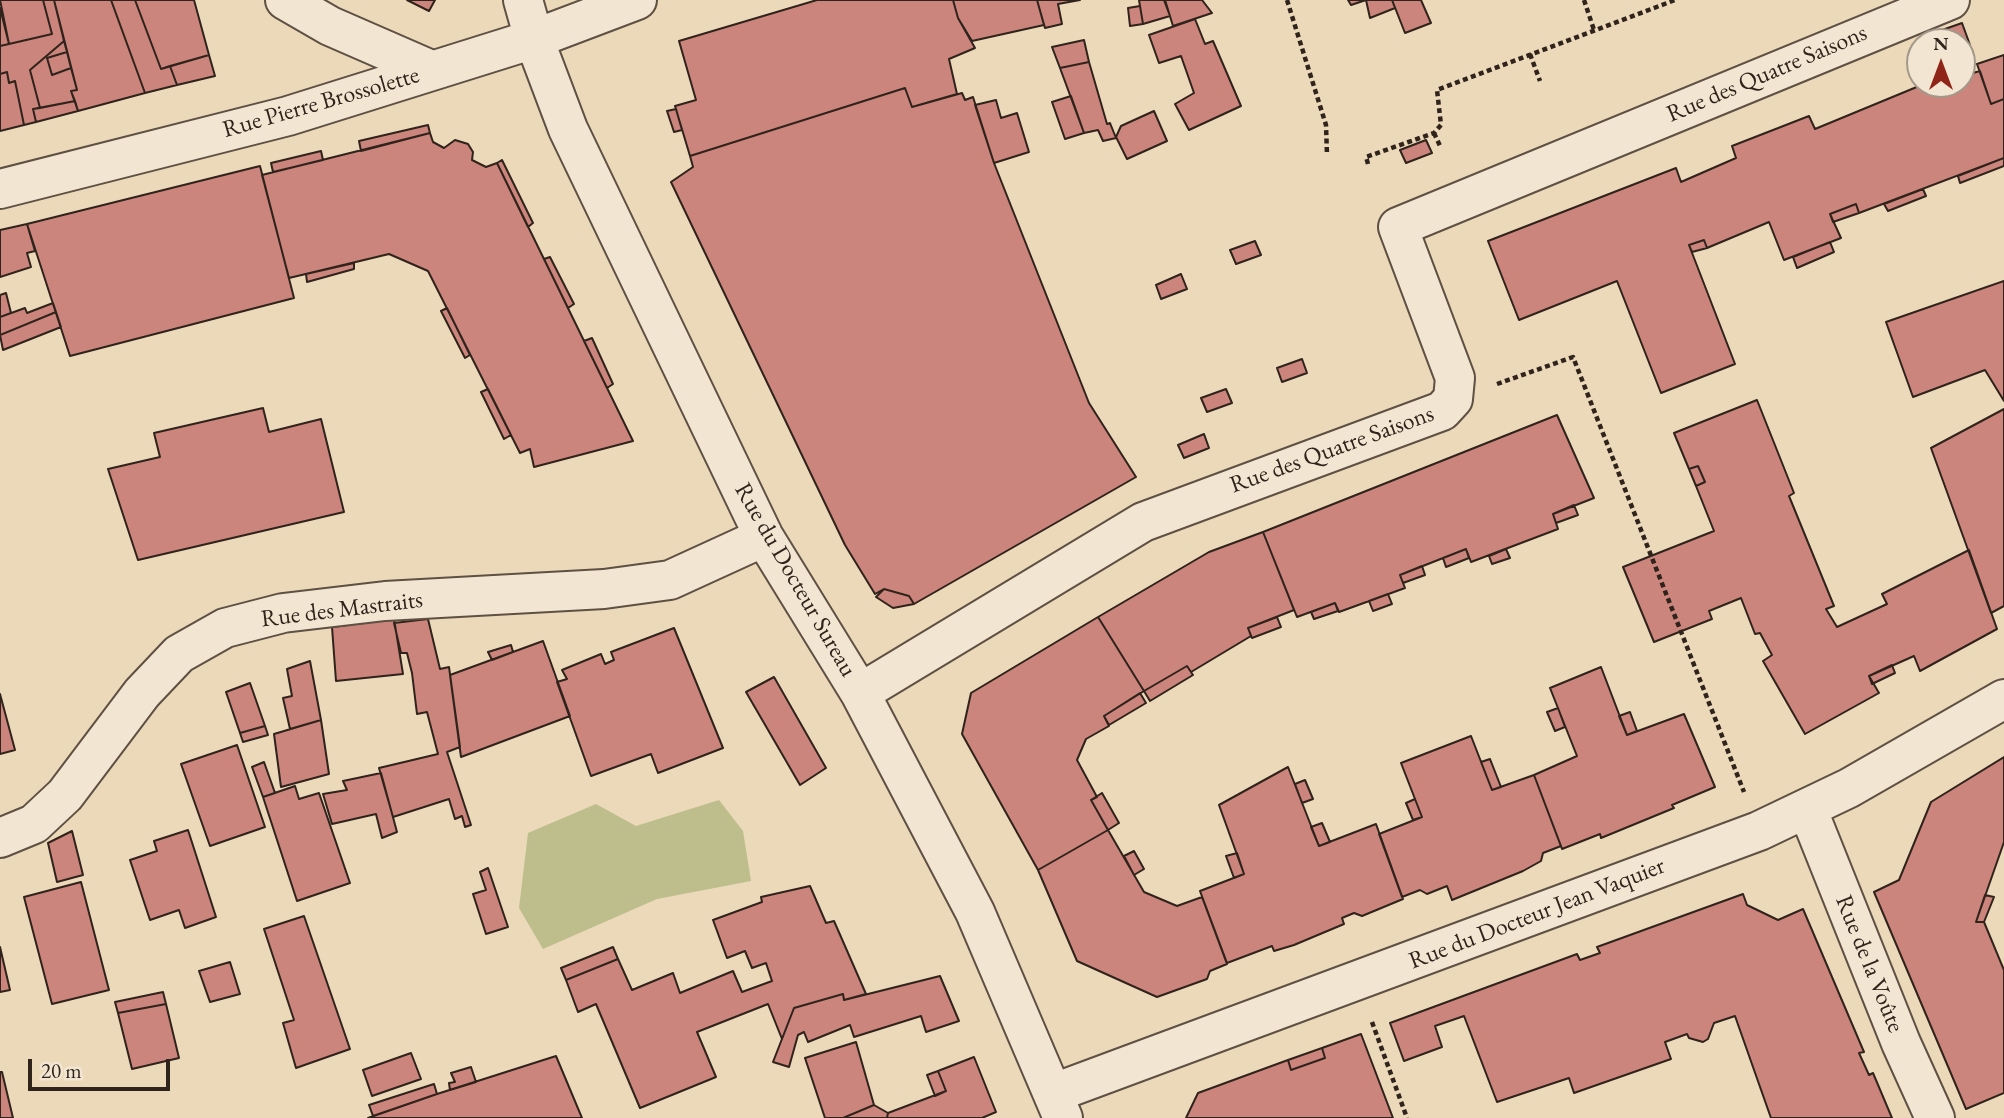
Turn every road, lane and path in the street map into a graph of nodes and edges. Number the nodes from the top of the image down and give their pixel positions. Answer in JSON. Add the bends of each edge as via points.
{"nodes":[{"id":1,"x":285,"y":0,"type":"edge"},
{"id":2,"x":523,"y":0,"type":"edge"},
{"id":3,"x":636,"y":0,"type":"edge"},
{"id":4,"x":1287,"y":0,"type":"edge"},
{"id":5,"x":1584,"y":0,"type":"edge"},
{"id":6,"x":1675,"y":0,"type":"edge"},
{"id":7,"x":1950,"y":0,"type":"edge"},
{"id":8,"x":1594,"y":30,"type":"junction"},
{"id":9,"x":534,"y":39,"type":"junction"},
{"id":10,"x":1530,"y":54,"type":"junction"},
{"id":11,"x":432,"y":71,"type":"junction"},
{"id":12,"x":1540,"y":81,"type":"dead end"},
{"id":13,"x":1434,"y":133,"type":"junction"},
{"id":14,"x":1441,"y":148,"type":"dead end"},
{"id":15,"x":1327,"y":155,"type":"dead end"},
{"id":16,"x":1368,"y":164,"type":"dead end"},
{"id":17,"x":0,"y":189,"type":"edge"},
{"id":18,"x":1454,"y":399,"type":"junction"},
{"id":19,"x":764,"y":537,"type":"junction"},
{"id":20,"x":860,"y":693,"type":"junction"},
{"id":21,"x":2004,"y":699,"type":"edge"},
{"id":22,"x":1807,"y":808,"type":"junction"},
{"id":23,"x":1759,"y":831,"type":"junction"},
{"id":24,"x":0,"y":838,"type":"edge"},
{"id":25,"x":1357,"y":982,"type":"junction"},
{"id":26,"x":1058,"y":1105,"type":"edge"},
{"id":27,"x":1407,"y":1118,"type":"edge"},
{"id":28,"x":1935,"y":1118,"type":"edge"}],
"edges":[{"from":1,"to":11,"type":"street","via":[[330,26]]},
{"from":2,"to":9,"type":"street","name":"Rue du Docteur Sureau"},
{"from":3,"to":9,"type":"street","name":"Rue Pierre Brossolette"},
{"from":4,"to":15,"type":"path","via":[[1326,125]]},
{"from":5,"to":8,"type":"path"},
{"from":6,"to":8,"type":"path"},
{"from":7,"to":18,"type":"street","name":"Rue des Quatre Saisons","via":[[1398,227],[1454,378]]},
{"from":8,"to":10,"type":"path"},
{"from":9,"to":11,"type":"street","name":"Rue Pierre Brossolette"},
{"from":9,"to":19,"type":"street","name":"Rue du Docteur Sureau","via":[[568,129]]},
{"from":10,"to":12,"type":"path"},
{"from":10,"to":13,"type":"path","via":[[1437,90],[1441,125]]},
{"from":11,"to":17,"type":"street","name":"Rue Pierre Brossolette","via":[[288,116]]},
{"from":13,"to":14,"type":"path"},
{"from":13,"to":16,"type":"path","via":[[1366,157]]},
{"from":18,"to":20,"type":"street","name":"Rue des Quatre Saisons","via":[[1442,411],[1143,522]]},
{"from":18,"to":23,"type":"path","via":[[1573,357]]},
{"from":19,"to":20,"type":"street","name":"Rue du Docteur Sureau"},
{"from":19,"to":24,"type":"street","name":"Rue des Mastraits","via":[[670,580],[604,590],[385,601],[283,613],[225,628],[179,654],[142,694],[65,795],[34,824]]},
{"from":20,"to":26,"type":"street","name":"Rue du Docteur Sureau","via":[[975,912]]},
{"from":21,"to":22,"type":"street","name":"Rue du Docteur Jean Vaquier"},
{"from":22,"to":23,"type":"street","name":"Rue du Docteur Jean Vaquier"},
{"from":22,"to":28,"type":"street","name":"Rue de la Voûte","via":[[1900,1043]]},
{"from":23,"to":25,"type":"street","name":"Rue du Docteur Jean Vaquier"},
{"from":25,"to":26,"type":"street","name":"Rue du Docteur Jean Vaquier"},
{"from":25,"to":27,"type":"path"}]}
